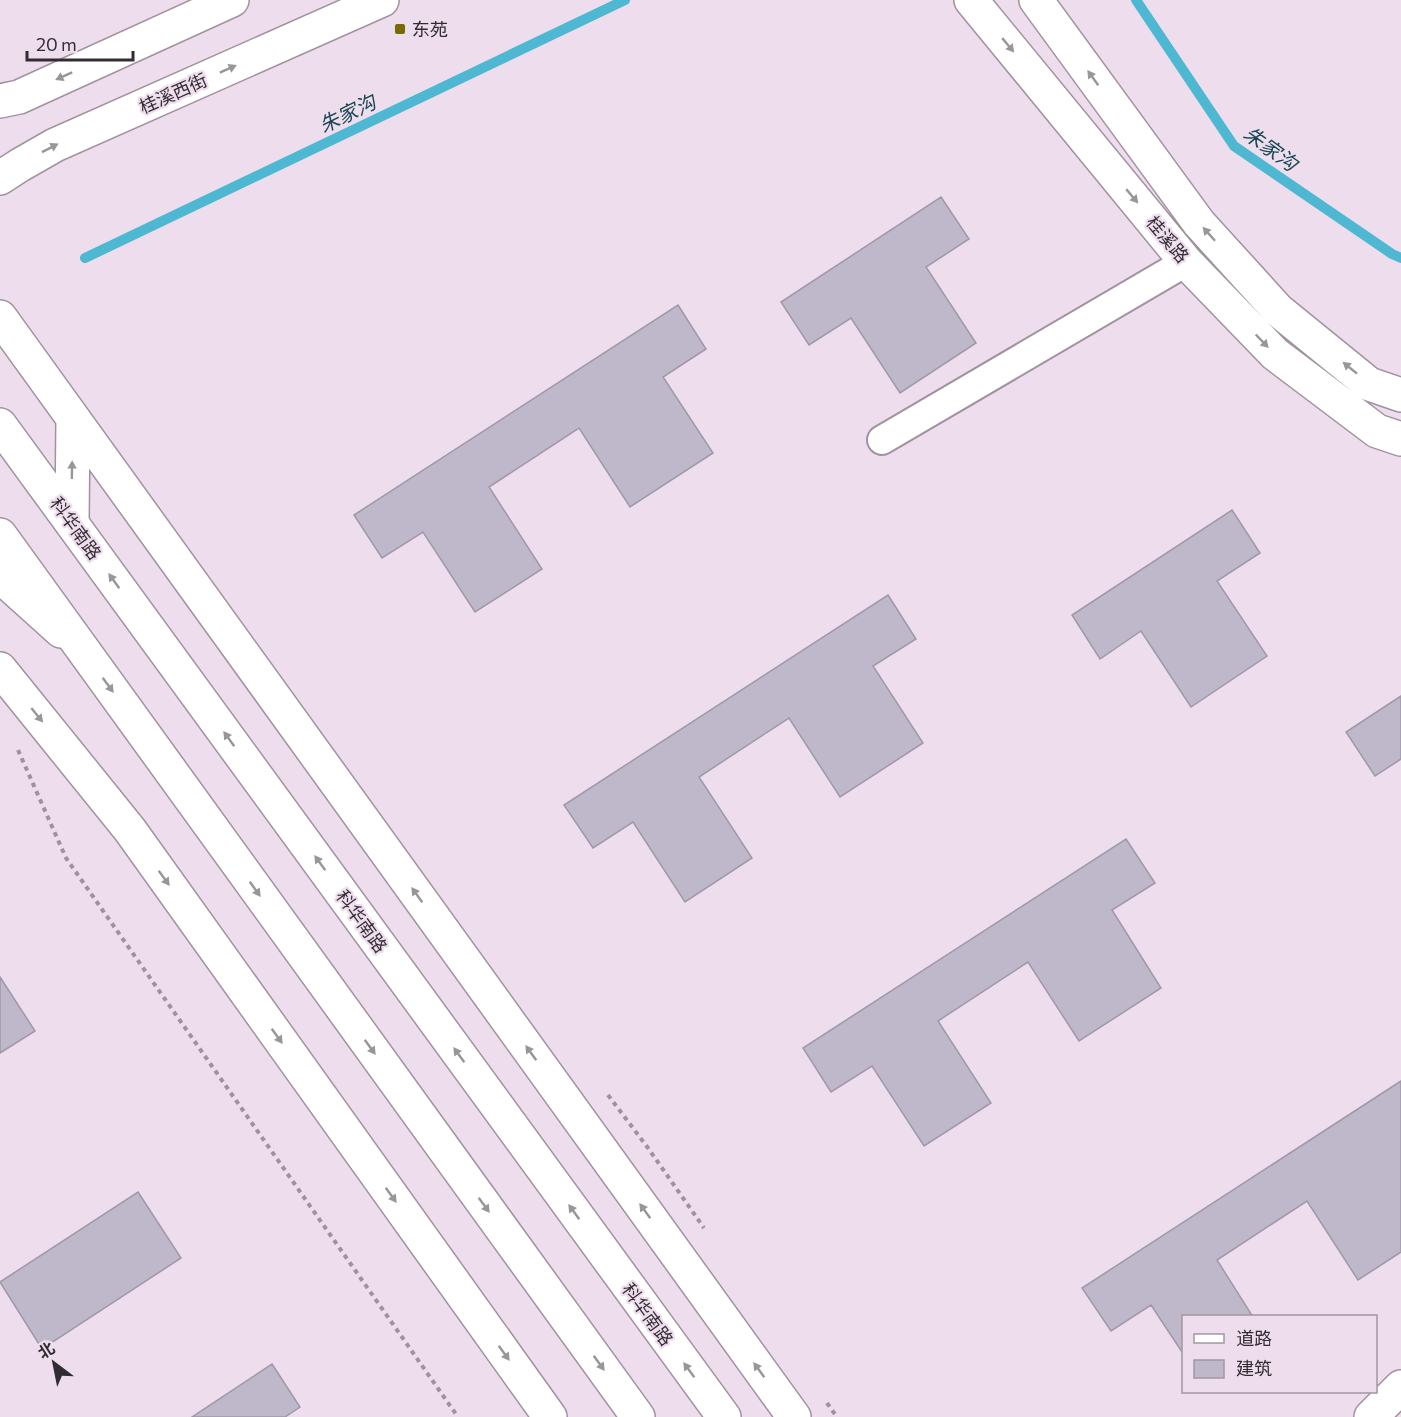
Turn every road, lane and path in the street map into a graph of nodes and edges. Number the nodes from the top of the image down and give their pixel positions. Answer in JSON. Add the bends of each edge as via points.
{"nodes":[{"id":1,"x":232,"y":0,"type":"edge"},
{"id":2,"x":382,"y":0,"type":"edge"},
{"id":3,"x":971,"y":0,"type":"edge"},
{"id":4,"x":1036,"y":0,"type":"edge"},
{"id":5,"x":0,"y":101,"type":"edge"},
{"id":6,"x":0,"y":178,"type":"edge"},
{"id":7,"x":1186,"y":262,"type":"junction"},
{"id":8,"x":0,"y":317,"type":"edge"},
{"id":9,"x":1401,"y":395,"type":"edge"},
{"id":10,"x":73,"y":418,"type":"junction"},
{"id":11,"x":0,"y":425,"type":"edge"},
{"id":12,"x":1401,"y":438,"type":"edge"},
{"id":13,"x":882,"y":440,"type":"dead end"},
{"id":14,"x":72,"y":523,"type":"junction"},
{"id":15,"x":0,"y":536,"type":"edge"},
{"id":16,"x":0,"y":576,"type":"edge"},
{"id":17,"x":84,"y":652,"type":"junction"},
{"id":18,"x":0,"y":669,"type":"edge"},
{"id":19,"x":14,"y":740,"type":"dead end"},
{"id":20,"x":1401,"y":1387,"type":"edge"},
{"id":21,"x":458,"y":1417,"type":"edge"},
{"id":22,"x":550,"y":1417,"type":"edge"},
{"id":23,"x":638,"y":1417,"type":"edge"},
{"id":24,"x":724,"y":1417,"type":"edge"},
{"id":25,"x":794,"y":1417,"type":"edge"},
{"id":26,"x":1371,"y":1417,"type":"edge"}],
"edges":[{"from":1,"to":5,"type":"main road","one_way":true,"via":[[19,97]]},
{"from":6,"to":2,"type":"main road","name":"桂溪西街","one_way":true,"via":[[55,146]]},
{"from":3,"to":7,"type":"main road","name":"桂溪路","one_way":true},
{"from":9,"to":4,"type":"main road","name":"桂溪路","one_way":true,"via":[[1369,384],[1278,310],[1199,223]]},
{"from":7,"to":12,"type":"main road","name":"桂溪路","one_way":true,"via":[[1275,354],[1377,431]]},
{"from":7,"to":13,"type":"street"},
{"from":8,"to":10,"type":"main road"},
{"from":14,"to":10,"type":"main road","one_way":true},
{"from":25,"to":10,"type":"main road","one_way":true},
{"from":11,"to":14,"type":"main road","name":"科华南路"},
{"from":24,"to":14,"type":"main road","name":"科华南路","one_way":true},
{"from":15,"to":17,"type":"main road"},
{"from":16,"to":17,"type":"main road"},
{"from":17,"to":23,"type":"main road","one_way":true},
{"from":18,"to":22,"type":"main road","one_way":true,"via":[[130,830]]},
{"from":19,"to":21,"type":"path","via":[[66,858]]},
{"from":20,"to":26,"type":"main road"}]}
